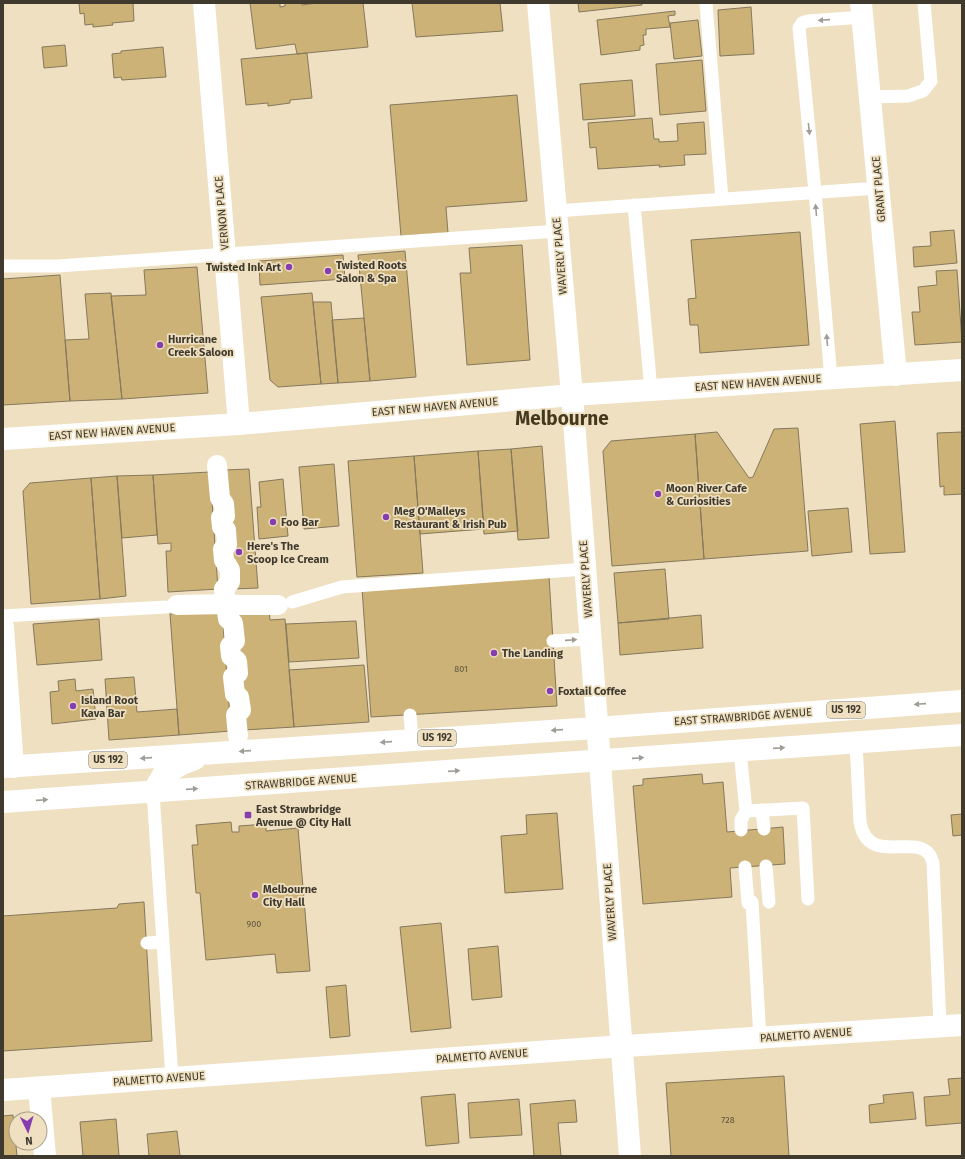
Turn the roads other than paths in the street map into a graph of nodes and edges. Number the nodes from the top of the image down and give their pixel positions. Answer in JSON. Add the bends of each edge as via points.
{"nodes":[{"id":1,"x":204,"y":3,"type":"edge"},
{"id":2,"x":538,"y":3,"type":"edge"},
{"id":3,"x":706,"y":3,"type":"edge"},
{"id":4,"x":924,"y":3,"type":"edge"},
{"id":5,"x":862,"y":10,"type":"edge"},
{"id":6,"x":870,"y":97,"type":"junction"},
{"id":7,"x":878,"y":188,"type":"junction"},
{"id":8,"x":815,"y":192,"type":"junction"},
{"id":9,"x":722,"y":199,"type":"junction"},
{"id":10,"x":634,"y":205,"type":"junction"},
{"id":11,"x":557,"y":221,"type":"junction"},
{"id":12,"x":225,"y":254,"type":"junction"},
{"id":13,"x":3,"y":266,"type":"edge"},
{"id":14,"x":962,"y":370,"type":"edge"},
{"id":15,"x":896,"y":375,"type":"junction"},
{"id":16,"x":831,"y":379,"type":"junction"},
{"id":17,"x":651,"y":390,"type":"junction"},
{"id":18,"x":572,"y":395,"type":"junction"},
{"id":19,"x":240,"y":424,"type":"junction"},
{"id":20,"x":3,"y":440,"type":"edge"},
{"id":21,"x":217,"y":465,"type":"dead end"},
{"id":22,"x":585,"y":569,"type":"junction"},
{"id":23,"x":285,"y":603,"type":"joint"},
{"id":24,"x":226,"y":604,"type":"junction"},
{"id":25,"x":171,"y":606,"type":"joint"},
{"id":26,"x":3,"y":616,"type":"edge"},
{"id":27,"x":3,"y":627,"type":"edge"},
{"id":28,"x":590,"y":639,"type":"junction"},
{"id":29,"x":553,"y":641,"type":"dead end"},
{"id":30,"x":962,"y":701,"type":"edge"},
{"id":31,"x":410,"y":715,"type":"dead end"},
{"id":32,"x":596,"y":728,"type":"junction"},
{"id":33,"x":962,"y":735,"type":"edge"},
{"id":34,"x":238,"y":736,"type":"dead end"},
{"id":35,"x":412,"y":740,"type":"junction"},
{"id":36,"x":856,"y":743,"type":"junction"},
{"id":37,"x":740,"y":751,"type":"junction"},
{"id":38,"x":213,"y":753,"type":"junction"},
{"id":39,"x":599,"y":761,"type":"junction"},
{"id":40,"x":6,"y":773,"type":"edge"},
{"id":41,"x":153,"y":792,"type":"junction"},
{"id":42,"x":3,"y":802,"type":"edge"},
{"id":43,"x":762,"y":810,"type":"junction"},
{"id":44,"x":746,"y":811,"type":"junction"},
{"id":45,"x":764,"y":829,"type":"dead end"},
{"id":46,"x":740,"y":830,"type":"dead end"},
{"id":47,"x":766,"y":866,"type":"dead end"},
{"id":48,"x":745,"y":867,"type":"dead end"},
{"id":49,"x":808,"y":899,"type":"dead end"},
{"id":50,"x":769,"y":902,"type":"dead end"},
{"id":51,"x":163,"y":942,"type":"junction"},
{"id":52,"x":147,"y":943,"type":"dead end"},
{"id":53,"x":962,"y":1025,"type":"edge"},
{"id":54,"x":940,"y":1026,"type":"junction"},
{"id":55,"x":760,"y":1038,"type":"junction"},
{"id":56,"x":621,"y":1047,"type":"junction"},
{"id":57,"x":172,"y":1078,"type":"junction"},
{"id":58,"x":40,"y":1088,"type":"junction"},
{"id":59,"x":3,"y":1090,"type":"edge"},
{"id":60,"x":45,"y":1156,"type":"edge"},
{"id":61,"x":630,"y":1156,"type":"edge"}],
"edges":[{"from":1,"to":12,"type":"street","name":"VERNON PLACE"},
{"from":2,"to":11,"type":"street","name":"WAVERLY PLACE"},
{"from":3,"to":9,"type":"lane"},
{"from":4,"to":6,"type":"lane","via":[[931,81],[923,91],[908,96]]},
{"from":5,"to":6,"type":"street","name":"GRANT PLACE"},
{"from":5,"to":8,"type":"lane","one_way":true,"via":[[808,21],[798,28]]},
{"from":6,"to":7,"type":"street","name":"GRANT PLACE"},
{"from":7,"to":8,"type":"lane"},
{"from":7,"to":15,"type":"street","name":"GRANT PLACE"},
{"from":8,"to":9,"type":"lane"},
{"from":16,"to":8,"type":"lane","one_way":true},
{"from":9,"to":10,"type":"lane"},
{"from":10,"to":11,"type":"lane"},
{"from":10,"to":17,"type":"lane"},
{"from":11,"to":12,"type":"lane"},
{"from":11,"to":18,"type":"street","name":"WAVERLY PLACE"},
{"from":12,"to":13,"type":"lane","via":[[58,266]]},
{"from":12,"to":19,"type":"street","name":"VERNON PLACE"},
{"from":14,"to":15,"type":"street","name":"EAST NEW HAVEN AVENUE"},
{"from":15,"to":16,"type":"street","name":"EAST NEW HAVEN AVENUE"},
{"from":16,"to":17,"type":"street","name":"EAST NEW HAVEN AVENUE"},
{"from":17,"to":18,"type":"street","name":"EAST NEW HAVEN AVENUE"},
{"from":18,"to":19,"type":"street","name":"EAST NEW HAVEN AVENUE"},
{"from":18,"to":22,"type":"street","name":"WAVERLY PLACE"},
{"from":19,"to":20,"type":"street","name":"EAST NEW HAVEN AVENUE"},
{"from":21,"to":24,"type":"street","via":[[220,498],[224,504],[225,516],[221,518],[222,527],[226,530],[224,560],[230,570],[230,582],[224,589]]},
{"from":22,"to":23,"type":"lane","via":[[342,588]]},
{"from":22,"to":28,"type":"street","name":"WAVERLY PLACE"},
{"from":23,"to":24,"type":"street"},
{"from":24,"to":25,"type":"street"},
{"from":24,"to":34,"type":"street","via":[[228,619],[233,623],[235,640],[230,646],[231,656],[237,661],[238,674],[234,677],[235,694],[239,697],[241,710],[236,715]]},
{"from":25,"to":26,"type":"lane"},
{"from":27,"to":40,"type":"street"},
{"from":29,"to":28,"type":"lane","one_way":true},
{"from":28,"to":32,"type":"street","name":"WAVERLY PLACE"},
{"from":30,"to":32,"type":"street","name":"EAST STRAWBRIDGE AVENUE","number":"US 192","one_way":true},
{"from":31,"to":35,"type":"lane"},
{"from":32,"to":35,"type":"street","number":"US 192","one_way":true},
{"from":32,"to":39,"type":"street","name":"WAVERLY PLACE"},
{"from":33,"to":36,"type":"street"},
{"from":35,"to":38,"type":"street","number":"US 192","one_way":true},
{"from":37,"to":36,"type":"street","one_way":true},
{"from":36,"to":54,"type":"lane","via":[[861,830],[868,840],[878,845],[923,850],[934,863]]},
{"from":39,"to":37,"type":"street","one_way":true},
{"from":37,"to":44,"type":"lane"},
{"from":38,"to":40,"type":"street","number":"US 192","one_way":true},
{"from":38,"to":41,"type":"street","via":[[182,764],[162,775]]},
{"from":41,"to":39,"type":"street","name":"STRAWBRIDGE AVENUE","one_way":true},
{"from":39,"to":56,"type":"street","name":"WAVERLY PLACE"},
{"from":42,"to":41,"type":"street","name":"STRAWBRIDGE AVENUE","one_way":true},
{"from":41,"to":51,"type":"lane"},
{"from":43,"to":44,"type":"lane"},
{"from":43,"to":45,"type":"lane"},
{"from":43,"to":49,"type":"lane","via":[[803,808]]},
{"from":44,"to":46,"type":"lane","via":[[741,820]]},
{"from":47,"to":50,"type":"lane"},
{"from":48,"to":55,"type":"lane"},
{"from":51,"to":52,"type":"lane"},
{"from":51,"to":57,"type":"lane"},
{"from":53,"to":54,"type":"street","name":"PALMETTO AVENUE"},
{"from":54,"to":55,"type":"street","name":"PALMETTO AVENUE"},
{"from":55,"to":56,"type":"street","name":"PALMETTO AVENUE"},
{"from":56,"to":57,"type":"street","name":"PALMETTO AVENUE"},
{"from":56,"to":61,"type":"street","name":"WAVERLY PLACE"},
{"from":57,"to":58,"type":"street","name":"PALMETTO AVENUE"},
{"from":58,"to":59,"type":"street","name":"PALMETTO AVENUE"},
{"from":58,"to":60,"type":"street"}]}
